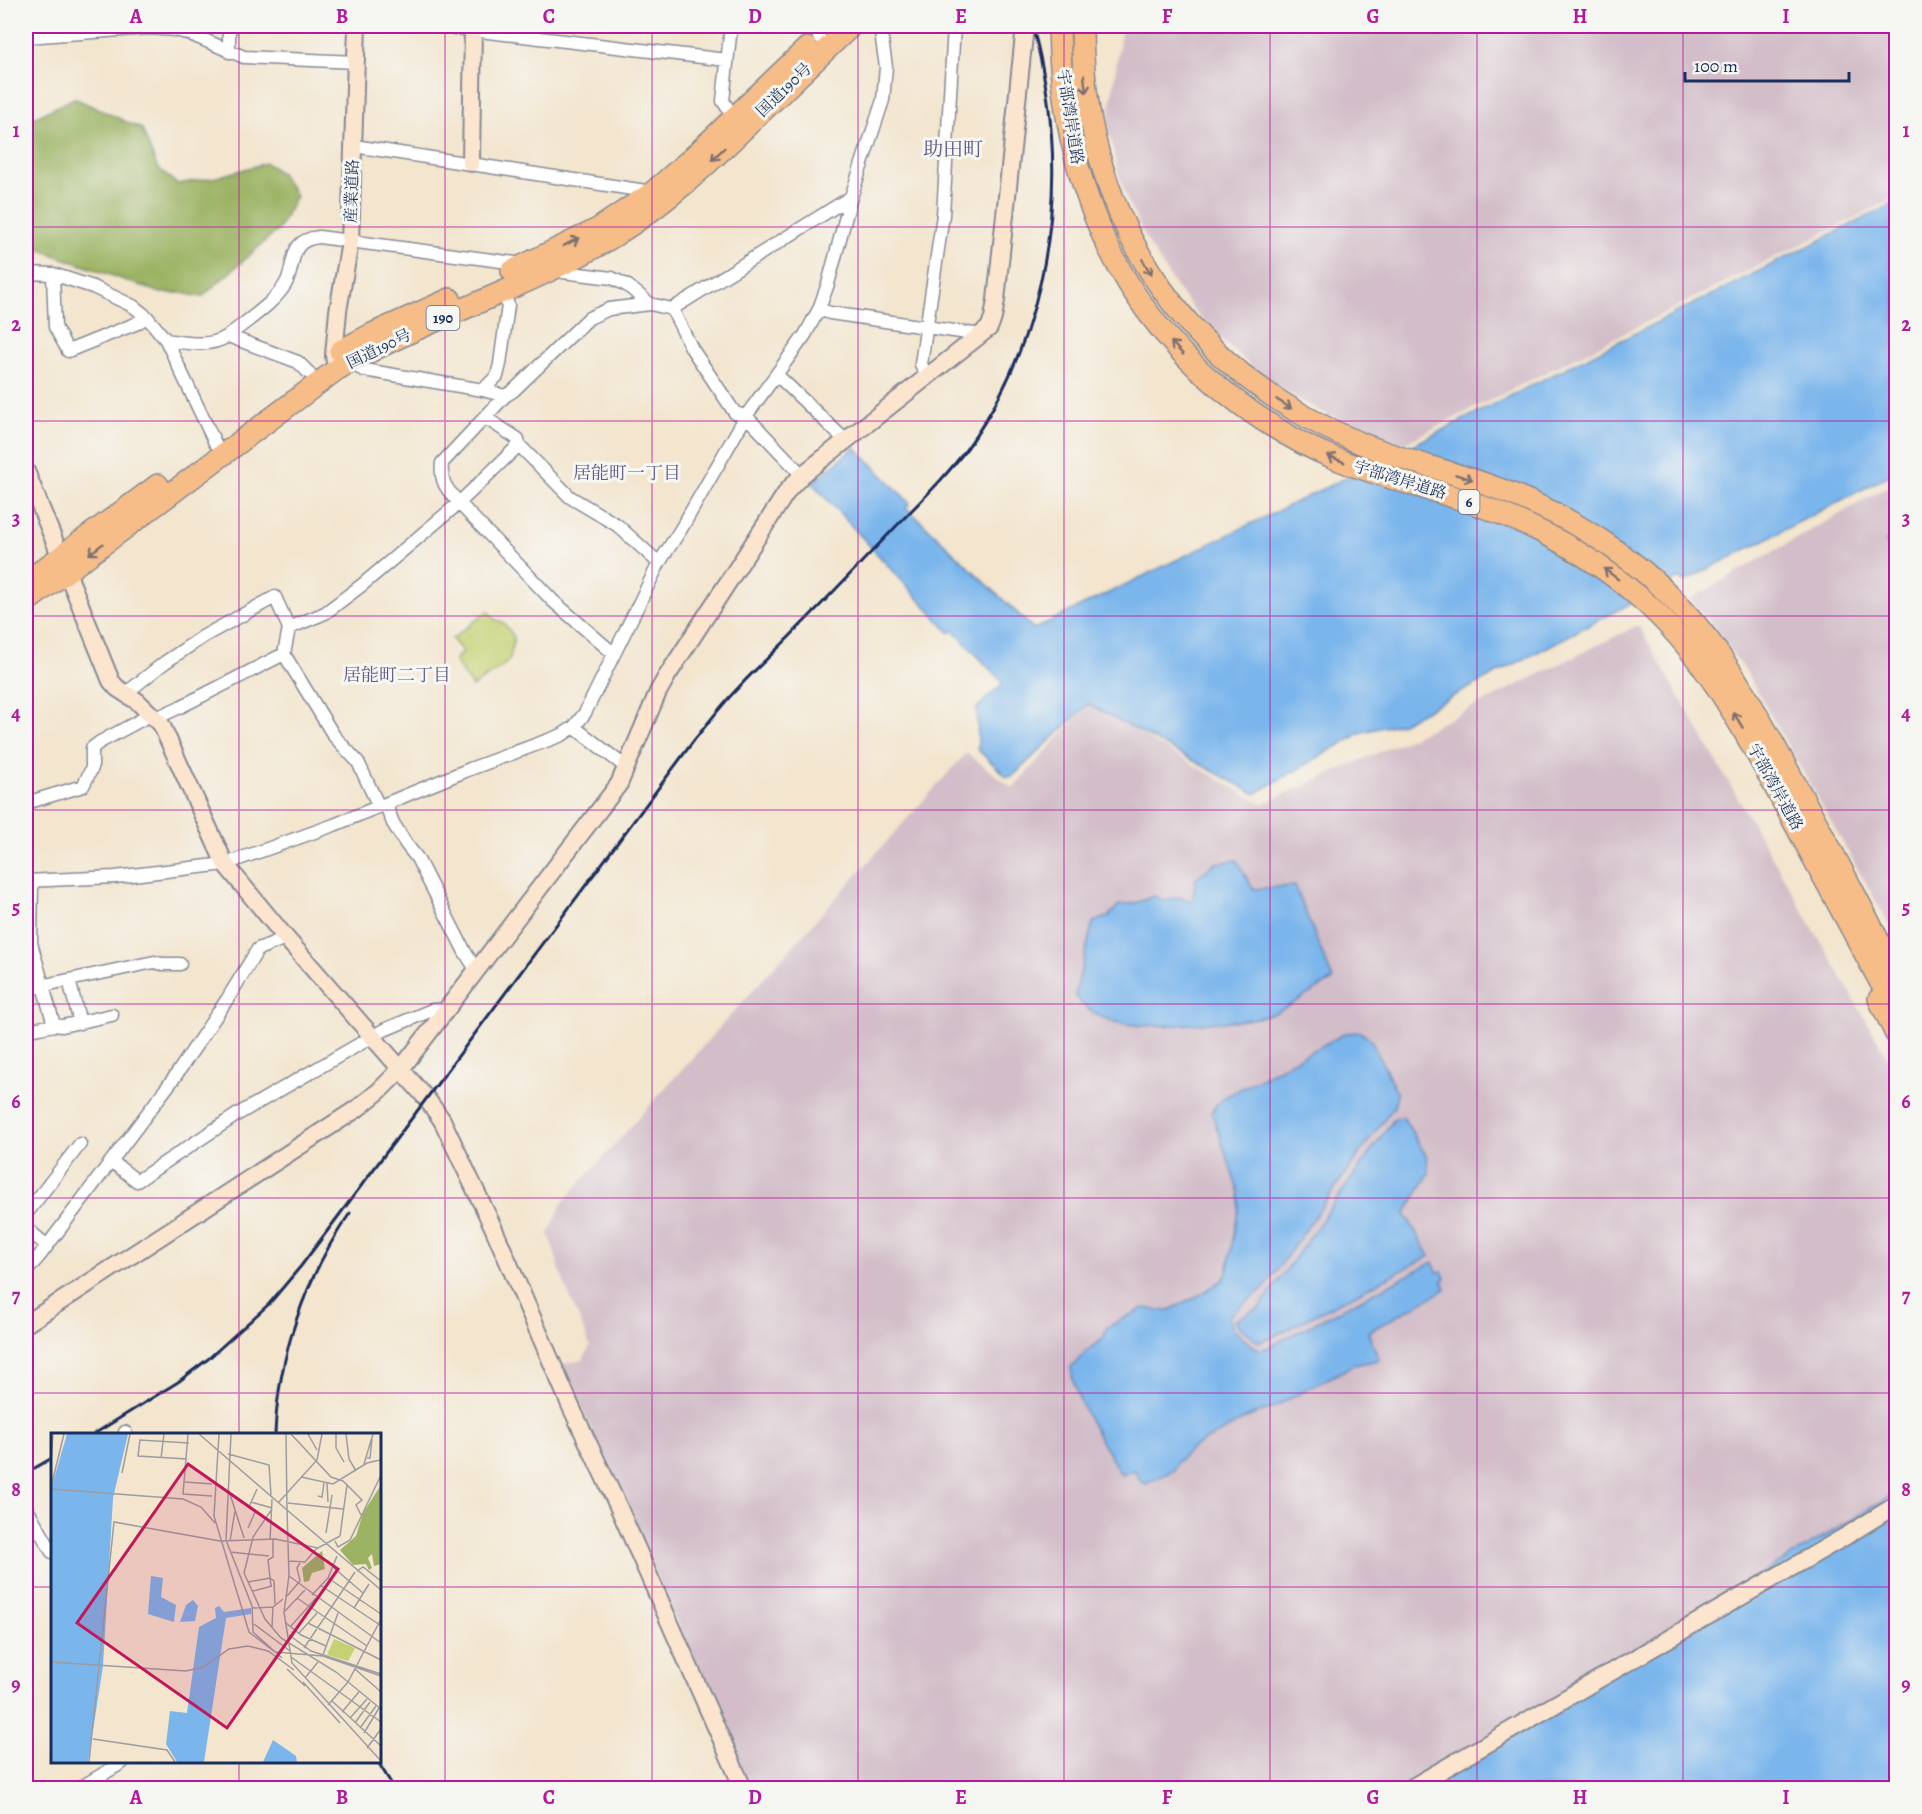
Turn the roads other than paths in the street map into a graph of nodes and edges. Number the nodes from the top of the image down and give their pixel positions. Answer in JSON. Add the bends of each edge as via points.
{"nodes":[{"id":1,"x":229,"y":26,"type":"edge"},
{"id":2,"x":357,"y":26,"type":"edge"},
{"id":3,"x":437,"y":26,"type":"edge"},
{"id":4,"x":731,"y":26,"type":"edge"},
{"id":5,"x":851,"y":26,"type":"edge"},
{"id":6,"x":880,"y":26,"type":"edge"},
{"id":7,"x":954,"y":26,"type":"edge"},
{"id":8,"x":1025,"y":26,"type":"edge"},
{"id":9,"x":1059,"y":26,"type":"edge"},
{"id":10,"x":1082,"y":26,"type":"edge"},
{"id":11,"x":127,"y":27,"type":"edge"},
{"id":12,"x":473,"y":28,"type":"edge"},
{"id":13,"x":822,"y":29,"type":"edge"},
{"id":14,"x":26,"y":37,"type":"edge"},
{"id":15,"x":229,"y":52,"type":"junction"},
{"id":16,"x":727,"y":60,"type":"junction"},
{"id":17,"x":357,"y":62,"type":"junction"},
{"id":18,"x":738,"y":124,"type":"junction"},
{"id":19,"x":354,"y":146,"type":"junction"},
{"id":20,"x":471,"y":163,"type":"junction"},
{"id":21,"x":653,"y":192,"type":"junction"},
{"id":22,"x":851,"y":197,"type":"junction"},
{"id":23,"x":350,"y":242,"type":"junction"},
{"id":24,"x":592,"y":249,"type":"junction"},
{"id":25,"x":542,"y":268,"type":"junction"},
{"id":26,"x":26,"y":273,"type":"edge"},
{"id":27,"x":53,"y":274,"type":"junction"},
{"id":28,"x":603,"y":277,"type":"junction"},
{"id":29,"x":503,"y":291,"type":"junction"},
{"id":30,"x":650,"y":304,"type":"junction"},
{"id":31,"x":672,"y":309,"type":"junction"},
{"id":32,"x":819,"y":309,"type":"junction"},
{"id":33,"x":147,"y":317,"type":"junction"},
{"id":34,"x":926,"y":328,"type":"junction"},
{"id":35,"x":981,"y":335,"type":"junction"},
{"id":36,"x":228,"y":336,"type":"junction"},
{"id":37,"x":166,"y":340,"type":"junction"},
{"id":38,"x":340,"y":363,"type":"junction"},
{"id":39,"x":309,"y":374,"type":"junction"},
{"id":40,"x":777,"y":375,"type":"junction"},
{"id":41,"x":927,"y":378,"type":"junction"},
{"id":42,"x":483,"y":390,"type":"junction"},
{"id":43,"x":505,"y":396,"type":"junction"},
{"id":44,"x":746,"y":416,"type":"junction"},
{"id":45,"x":484,"y":417,"type":"junction"},
{"id":46,"x":846,"y":441,"type":"junction"},
{"id":47,"x":215,"y":443,"type":"junction"},
{"id":48,"x":519,"y":445,"type":"junction"},
{"id":49,"x":26,"y":471,"type":"edge"},
{"id":50,"x":802,"y":475,"type":"junction"},
{"id":51,"x":459,"y":503,"type":"junction"},
{"id":52,"x":659,"y":563,"type":"junction"},
{"id":53,"x":64,"y":564,"type":"junction"},
{"id":54,"x":26,"y":582,"type":"edge"},
{"id":55,"x":26,"y":602,"type":"edge"},
{"id":56,"x":290,"y":628,"type":"junction"},
{"id":57,"x":284,"y":654,"type":"junction"},
{"id":58,"x":614,"y":654,"type":"junction"},
{"id":59,"x":125,"y":694,"type":"junction"},
{"id":60,"x":154,"y":716,"type":"junction"},
{"id":61,"x":574,"y":727,"type":"junction"},
{"id":62,"x":627,"y":768,"type":"junction"},
{"id":63,"x":1780,"y":775,"type":"junction"},
{"id":64,"x":26,"y":803,"type":"edge"},
{"id":65,"x":382,"y":806,"type":"junction"},
{"id":66,"x":225,"y":864,"type":"junction"},
{"id":67,"x":29,"y":881,"type":"edge"},
{"id":68,"x":286,"y":938,"type":"junction"},
{"id":69,"x":1896,"y":953,"type":"edge"},
{"id":70,"x":180,"y":964,"type":"dead end"},
{"id":71,"x":477,"y":971,"type":"junction"},
{"id":72,"x":1896,"y":976,"type":"edge"},
{"id":73,"x":69,"y":980,"type":"junction"},
{"id":74,"x":43,"y":985,"type":"junction"},
{"id":75,"x":26,"y":989,"type":"edge"},
{"id":76,"x":447,"y":1009,"type":"junction"},
{"id":77,"x":1896,"y":1011,"type":"edge"},
{"id":78,"x":112,"y":1015,"type":"dead end"},
{"id":79,"x":80,"y":1023,"type":"junction"},
{"id":80,"x":54,"y":1025,"type":"junction"},
{"id":81,"x":34,"y":1029,"type":"dead end"},
{"id":82,"x":1896,"y":1034,"type":"edge"},
{"id":83,"x":373,"y":1037,"type":"junction"},
{"id":84,"x":401,"y":1069,"type":"junction"},
{"id":85,"x":80,"y":1144,"type":"dead end"},
{"id":86,"x":111,"y":1161,"type":"junction"},
{"id":87,"x":26,"y":1214,"type":"edge"},
{"id":88,"x":26,"y":1228,"type":"edge"},
{"id":89,"x":46,"y":1245,"type":"junction"},
{"id":90,"x":26,"y":1272,"type":"edge"},
{"id":91,"x":26,"y":1324,"type":"edge"},
{"id":92,"x":1896,"y":1505,"type":"edge"},
{"id":93,"x":26,"y":1507,"type":"edge"},
{"id":94,"x":51,"y":1550,"type":"edge"},
{"id":95,"x":120,"y":1763,"type":"edge"},
{"id":96,"x":80,"y":1788,"type":"edge"},
{"id":97,"x":743,"y":1788,"type":"edge"},
{"id":98,"x":1411,"y":1788,"type":"edge"}],
"edges":[{"from":1,"to":15,"type":"street"},
{"from":2,"to":17,"type":"street","name":"産業道路"},
{"from":3,"to":12,"type":"street"},
{"from":4,"to":16,"type":"street"},
{"from":5,"to":18,"type":"highway","name":"国道190号","number":"190"},
{"from":6,"to":22,"type":"street","via":[[885,67],[883,100]]},
{"from":7,"to":34,"type":"street","via":[[943,214]]},
{"from":8,"to":35,"type":"street","via":[[993,318]]},
{"from":63,"to":9,"type":"highway","name":"宇部湾岸道路","number":"6","one_way":true,"via":[[1692,651],[1659,615],[1602,567],[1560,540],[1516,519],[1356,467],[1312,448],[1242,405],[1209,380],[1175,346],[1125,279],[1090,206],[1067,118]]},
{"from":10,"to":63,"type":"highway","name":"宇部湾岸道路","number":"6","one_way":true,"via":[[1090,115],[1111,192],[1146,266],[1188,323],[1259,387],[1318,424],[1385,452],[1521,497],[1582,528],[1622,555],[1672,598],[1714,646],[1739,684]]},
{"from":11,"to":14,"type":"street"},
{"from":11,"to":15,"type":"street","via":[[176,30]]},
{"from":12,"to":16,"type":"street"},
{"from":12,"to":20,"type":"street"},
{"from":13,"to":18,"type":"highway","name":"国道190号","number":"190"},
{"from":15,"to":17,"type":"street","via":[[265,60]]},
{"from":16,"to":18,"type":"street","via":[[723,101]]},
{"from":17,"to":19,"type":"street","name":"産業道路"},
{"from":18,"to":21,"type":"highway","name":"国道190号","number":"190"},
{"from":18,"to":24,"type":"highway","name":"国道190号","number":"190","one_way":true,"via":[[693,177],[641,218]]},
{"from":19,"to":20,"type":"street"},
{"from":19,"to":23,"type":"street","name":"産業道路"},
{"from":20,"to":21,"type":"street"},
{"from":25,"to":21,"type":"highway","name":"国道190号","number":"190","one_way":true},
{"from":22,"to":31,"type":"street"},
{"from":22,"to":32,"type":"street"},
{"from":23,"to":25,"type":"street"},
{"from":23,"to":36,"type":"street","via":[[309,238],[292,257],[287,281],[279,292]]},
{"from":23,"to":38,"type":"street","name":"産業道路","via":[[338,311]]},
{"from":24,"to":25,"type":"highway","name":"国道190号","number":"190"},
{"from":24,"to":28,"type":"street","via":[[587,266]]},
{"from":25,"to":28,"type":"street"},
{"from":25,"to":29,"type":"highway","name":"国道190号","number":"190"},
{"from":25,"to":38,"type":"highway","name":"国道190号","number":"190","via":[[370,335]]},
{"from":26,"to":27,"type":"street"},
{"from":27,"to":33,"type":"street","via":[[93,287]]},
{"from":27,"to":33,"type":"street","via":[[55,327],[68,351]]},
{"from":28,"to":30,"type":"street","via":[[628,286]]},
{"from":29,"to":38,"type":"highway","name":"国道190号","number":"190"},
{"from":29,"to":42,"type":"street","via":[[508,305],[500,364],[496,376]]},
{"from":30,"to":31,"type":"street"},
{"from":30,"to":43,"type":"street","via":[[609,309],[589,318]]},
{"from":31,"to":44,"type":"street","via":[[692,349],[735,413]]},
{"from":32,"to":34,"type":"street"},
{"from":32,"to":40,"type":"street"},
{"from":33,"to":37,"type":"street"},
{"from":34,"to":35,"type":"street"},
{"from":34,"to":41,"type":"street","via":[[921,364]]},
{"from":35,"to":41,"type":"street"},
{"from":36,"to":37,"type":"street","via":[[208,344]]},
{"from":36,"to":39,"type":"street","via":[[298,362]]},
{"from":37,"to":47,"type":"street"},
{"from":38,"to":39,"type":"highway","name":"国道190号","number":"190"},
{"from":38,"to":42,"type":"street"},
{"from":38,"to":53,"type":"highway","name":"国道190号","number":"190","one_way":true},
{"from":39,"to":47,"type":"highway","name":"国道190号","number":"190"},
{"from":40,"to":44,"type":"street"},
{"from":40,"to":46,"type":"street"},
{"from":41,"to":46,"type":"street"},
{"from":42,"to":43,"type":"street"},
{"from":43,"to":45,"type":"street"},
{"from":44,"to":50,"type":"street"},
{"from":44,"to":52,"type":"street"},
{"from":45,"to":48,"type":"street","via":[[518,439]]},
{"from":45,"to":51,"type":"street","via":[[442,463],[441,477],[446,489]]},
{"from":46,"to":50,"type":"street"},
{"from":47,"to":53,"type":"highway","name":"国道190号","number":"190"},
{"from":48,"to":51,"type":"street"},
{"from":48,"to":52,"type":"street","via":[[570,496],[616,525]]},
{"from":49,"to":53,"type":"street"},
{"from":50,"to":62,"type":"street","via":[[788,490],[666,676]]},
{"from":51,"to":56,"type":"street","via":[[325,613]]},
{"from":51,"to":58,"type":"street","via":[[554,601]]},
{"from":52,"to":58,"type":"street"},
{"from":53,"to":54,"type":"highway","name":"国道190号","number":"190"},
{"from":53,"to":55,"type":"highway","name":"国道190号","number":"190"},
{"from":53,"to":59,"type":"street","via":[[111,681]]},
{"from":56,"to":57,"type":"street"},
{"from":56,"to":59,"type":"street","via":[[274,597],[204,636]]},
{"from":57,"to":60,"type":"street","via":[[190,703]]},
{"from":57,"to":65,"type":"street","via":[[334,736],[358,762]]},
{"from":58,"to":61,"type":"street"},
{"from":59,"to":60,"type":"street"},
{"from":60,"to":64,"type":"street","via":[[93,748],[92,768],[83,786]]},
{"from":60,"to":66,"type":"street","via":[[170,742]]},
{"from":61,"to":62,"type":"street"},
{"from":61,"to":65,"type":"street"},
{"from":62,"to":71,"type":"street","via":[[606,802]]},
{"from":63,"to":69,"type":"highway"},
{"from":63,"to":72,"type":"highway","name":"宇部湾岸道路","number":"6","via":[[1852,887]]},
{"from":63,"to":77,"type":"highway","name":"宇部湾岸道路","number":"6"},
{"from":63,"to":82,"type":"highway","via":[[1807,857]]},
{"from":65,"to":66,"type":"street"},
{"from":65,"to":71,"type":"street","via":[[417,858]]},
{"from":66,"to":67,"type":"street","via":[[115,877]]},
{"from":66,"to":68,"type":"street"},
{"from":67,"to":74,"type":"street","via":[[31,943]]},
{"from":68,"to":83,"type":"street"},
{"from":68,"to":86,"type":"street","via":[[258,949],[174,1078]]},
{"from":70,"to":73,"type":"street","via":[[154,962]]},
{"from":71,"to":76,"type":"street"},
{"from":73,"to":74,"type":"street"},
{"from":73,"to":79,"type":"street"},
{"from":74,"to":75,"type":"street"},
{"from":74,"to":80,"type":"street"},
{"from":76,"to":83,"type":"street","via":[[408,1019]]},
{"from":76,"to":84,"type":"street"},
{"from":78,"to":79,"type":"street"},
{"from":79,"to":80,"type":"street"},
{"from":80,"to":81,"type":"street"},
{"from":83,"to":84,"type":"street"},
{"from":83,"to":86,"type":"street","via":[[237,1114],[137,1180]]},
{"from":84,"to":91,"type":"street","via":[[358,1108]]},
{"from":84,"to":97,"type":"street","via":[[442,1120],[456,1147]]},
{"from":85,"to":87,"type":"street"},
{"from":86,"to":89,"type":"street"},
{"from":88,"to":89,"type":"street"},
{"from":89,"to":90,"type":"street"},
{"from":92,"to":98,"type":"street"},
{"from":93,"to":94,"type":"street"},
{"from":95,"to":96,"type":"street"}]}
